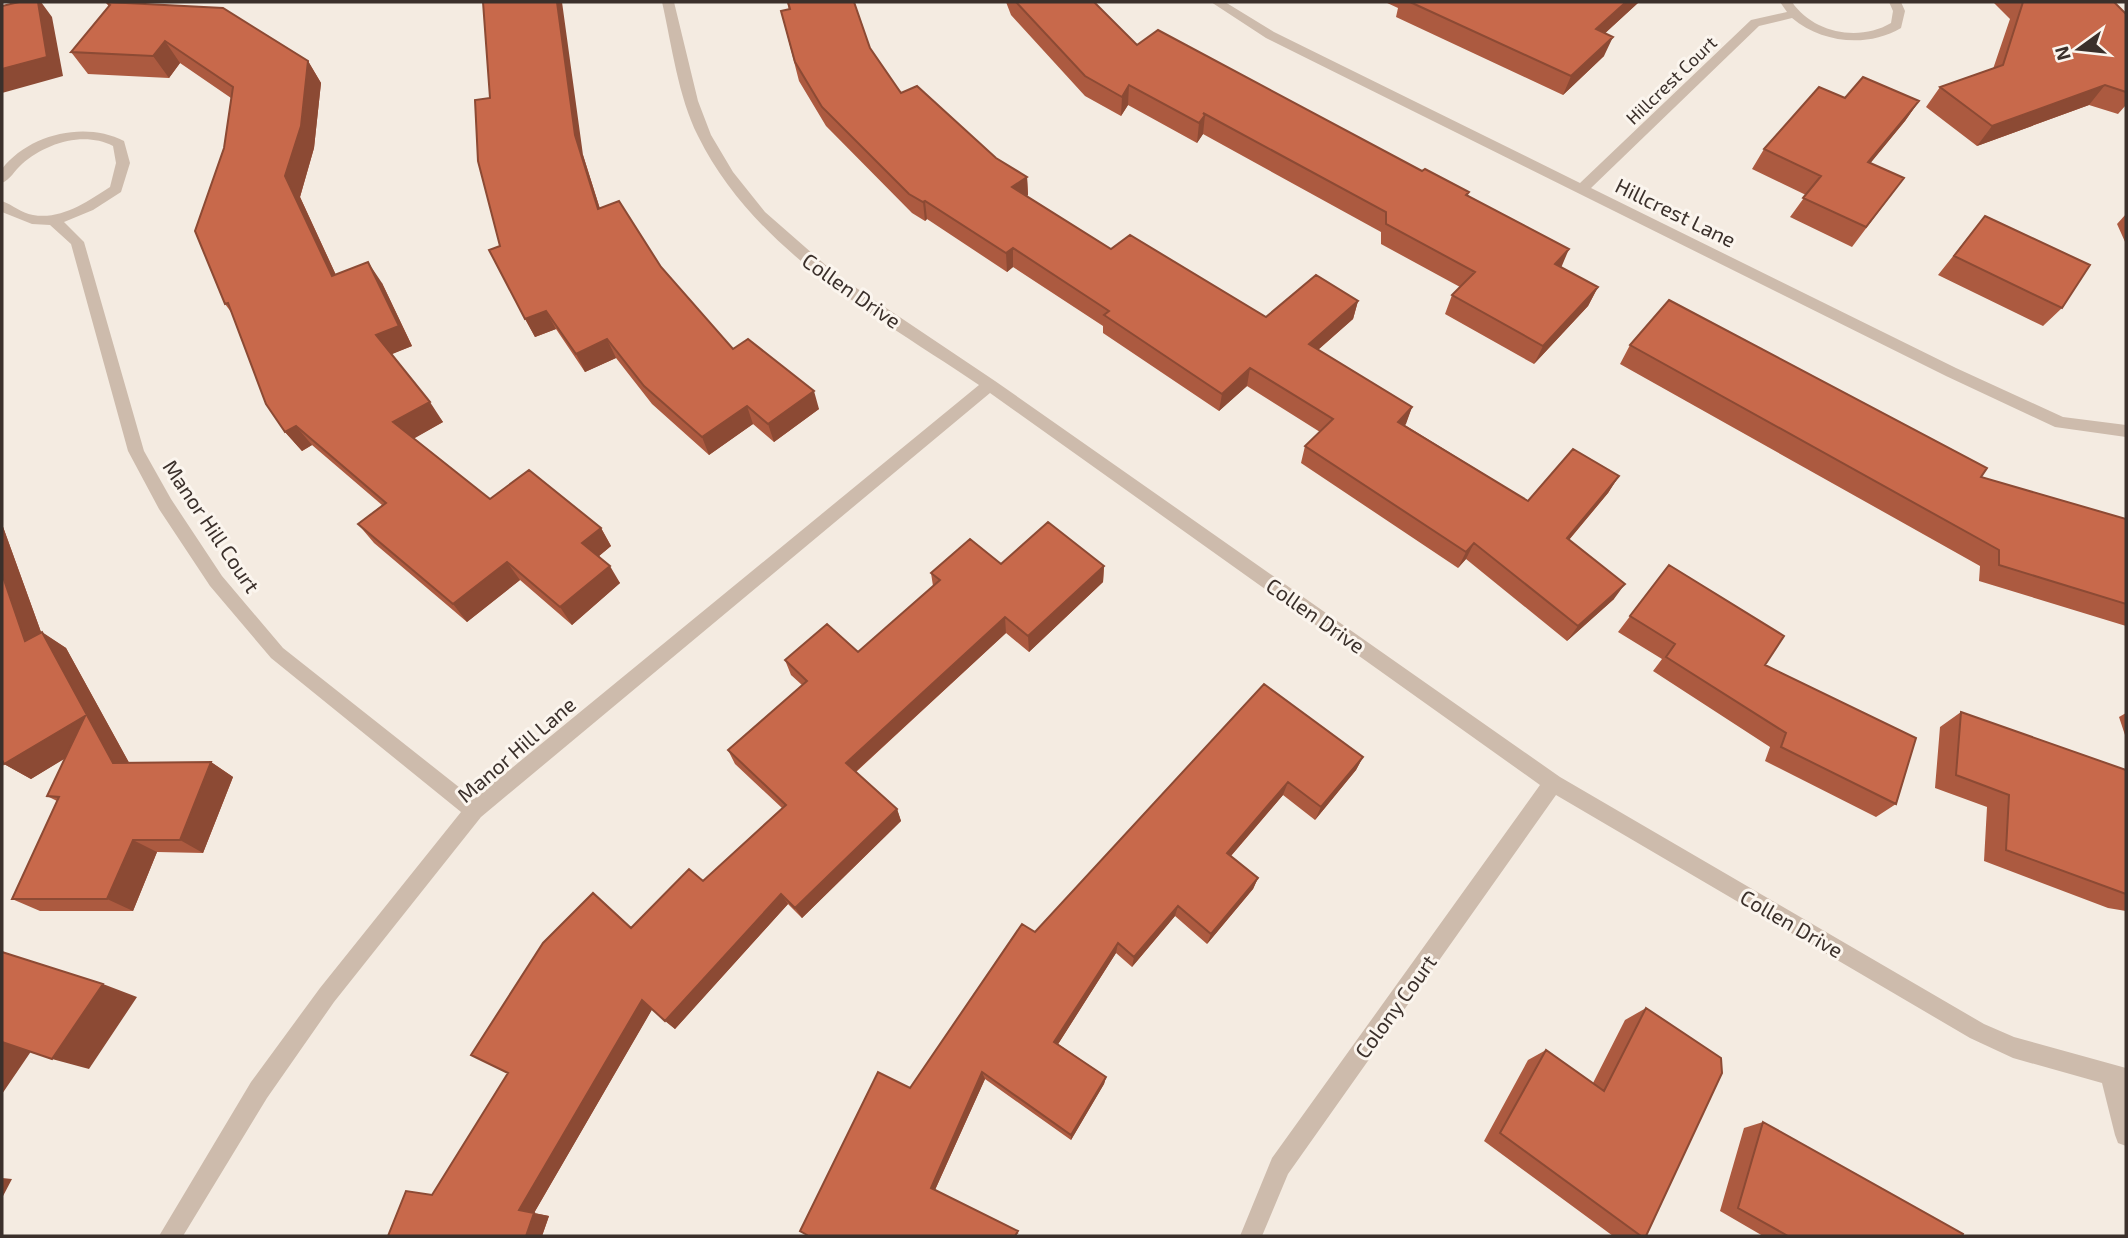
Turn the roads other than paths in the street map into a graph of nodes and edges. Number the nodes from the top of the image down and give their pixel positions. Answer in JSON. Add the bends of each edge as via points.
{"nodes":[{"id":1,"x":668,"y":2,"type":"edge"},
{"id":2,"x":1217,"y":2,"type":"edge"},
{"id":3,"x":1786,"y":2,"type":"edge"},
{"id":4,"x":1895,"y":2,"type":"edge"},
{"id":5,"x":1794,"y":14,"type":"junction"},
{"id":6,"x":2,"y":178,"type":"edge"},
{"id":7,"x":1582,"y":189,"type":"junction"},
{"id":8,"x":2,"y":206,"type":"edge"},
{"id":9,"x":55,"y":222,"type":"junction"},
{"id":10,"x":990,"y":385,"type":"junction"},
{"id":11,"x":2126,"y":431,"type":"edge"},
{"id":12,"x":1553,"y":783,"type":"junction"},
{"id":13,"x":474,"y":811,"type":"junction"},
{"id":14,"x":2118,"y":1077,"type":"edge"},
{"id":15,"x":2126,"y":1135,"type":"edge"},
{"id":16,"x":170,"y":1236,"type":"edge"},
{"id":17,"x":1251,"y":1236,"type":"edge"}],
"edges":[{"from":1,"to":10,"type":"street","name":"Collen Drive","via":[[704,135],[760,215],[832,279]]},
{"from":2,"to":7,"type":"street","name":"Hillcrest Lane","via":[[1270,35]]},
{"from":3,"to":5,"type":"street"},
{"from":4,"to":5,"type":"street","via":[[1897,25],[1871,37],[1834,34]]},
{"from":5,"to":7,"type":"street","name":"Hillcrest Court","via":[[1755,23]]},
{"from":6,"to":9,"type":"street","via":[[11,164],[37,147],[70,137],[101,135],[119,144],[123,163],[116,189]]},
{"from":7,"to":11,"type":"street","name":"Hillcrest Lane","via":[[2062,423]]},
{"from":8,"to":9,"type":"street","via":[[18,218]]},
{"from":9,"to":13,"type":"street","name":"Manor Hill Court","via":[[77,242],[136,451],[216,581],[277,653]]},
{"from":10,"to":12,"type":"street","name":"Collen Drive"},
{"from":10,"to":13,"type":"street","name":"Manor Hill Lane"},
{"from":12,"to":14,"type":"street","name":"Collen Drive","via":[[1977,1031],[2013,1047]]},
{"from":12,"to":17,"type":"street","name":"Colony Court","via":[[1280,1166]]},
{"from":13,"to":16,"type":"street","name":"Manor Hill Lane","via":[[327,995],[259,1090]]},
{"from":14,"to":15,"type":"street","name":"Collen Drive"}]}
